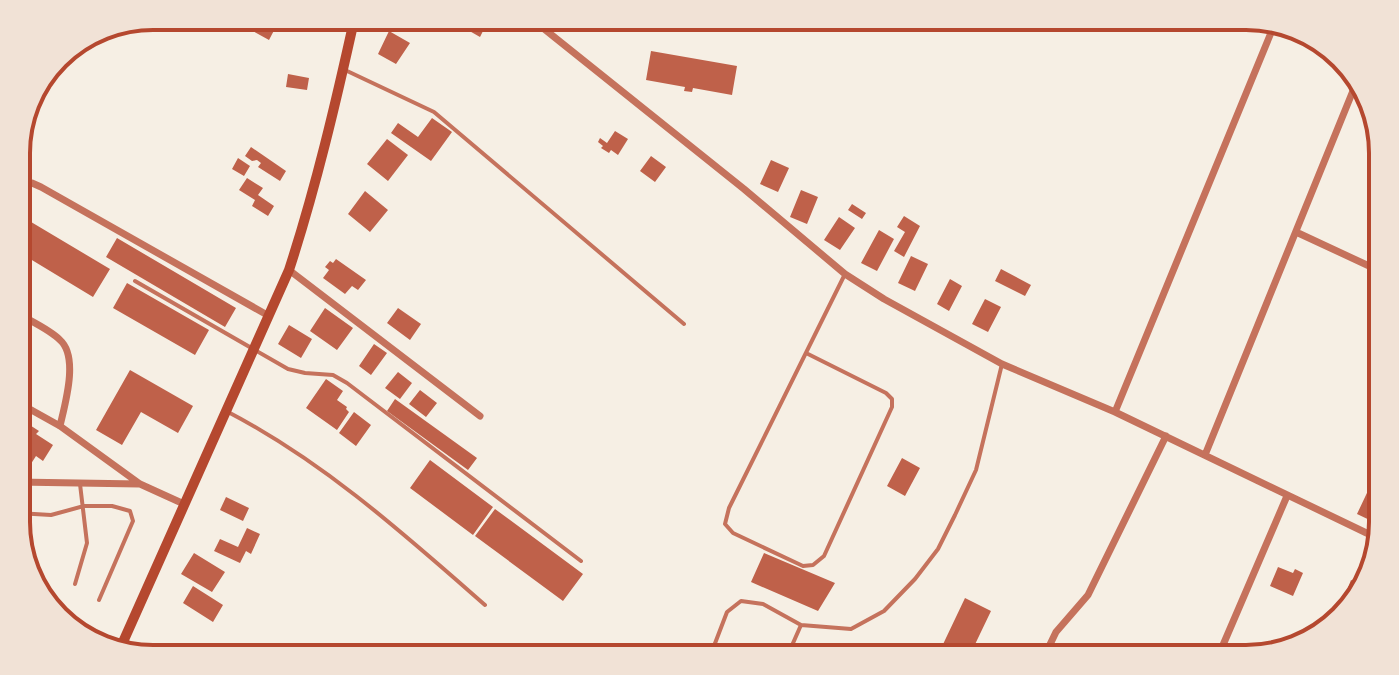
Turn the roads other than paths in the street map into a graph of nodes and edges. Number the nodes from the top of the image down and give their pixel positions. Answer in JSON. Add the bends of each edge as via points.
{"nodes":[{"id":1,"x":352,"y":30,"type":"edge"},
{"id":2,"x":546,"y":30,"type":"edge"},
{"id":3,"x":1271,"y":32,"type":"edge"},
{"id":4,"x":343,"y":69,"type":"junction"},
{"id":5,"x":1353,"y":92,"type":"edge"},
{"id":6,"x":30,"y":184,"type":"edge"},
{"id":7,"x":1296,"y":232,"type":"junction"},
{"id":8,"x":1369,"y":266,"type":"edge"},
{"id":9,"x":289,"y":270,"type":"junction"},
{"id":10,"x":845,"y":274,"type":"junction"},
{"id":11,"x":135,"y":281,"type":"dead end"},
{"id":12,"x":269,"y":316,"type":"junction"},
{"id":13,"x":30,"y":321,"type":"edge"},
{"id":14,"x":684,"y":324,"type":"dead end"},
{"id":15,"x":254,"y":350,"type":"junction"},
{"id":16,"x":806,"y":353,"type":"junction"},
{"id":17,"x":1002,"y":364,"type":"junction"},
{"id":18,"x":30,"y":409,"type":"edge"},
{"id":19,"x":226,"y":411,"type":"junction"},
{"id":20,"x":1115,"y":412,"type":"junction"},
{"id":21,"x":480,"y":416,"type":"dead end"},
{"id":22,"x":60,"y":426,"type":"junction"},
{"id":23,"x":1166,"y":436,"type":"junction"},
{"id":24,"x":1205,"y":455,"type":"junction"},
{"id":25,"x":30,"y":482,"type":"edge"},
{"id":26,"x":79,"y":482,"type":"junction"},
{"id":27,"x":140,"y":484,"type":"junction"},
{"id":28,"x":1287,"y":496,"type":"junction"},
{"id":29,"x":184,"y":504,"type":"junction"},
{"id":30,"x":84,"y":506,"type":"junction"},
{"id":31,"x":30,"y":514,"type":"edge"},
{"id":32,"x":1368,"y":534,"type":"edge"},
{"id":33,"x":581,"y":561,"type":"dead end"},
{"id":34,"x":75,"y":584,"type":"dead end"},
{"id":35,"x":99,"y":600,"type":"dead end"},
{"id":36,"x":485,"y":605,"type":"dead end"},
{"id":37,"x":801,"y":625,"type":"junction"},
{"id":38,"x":123,"y":641,"type":"edge"},
{"id":39,"x":714,"y":645,"type":"edge"},
{"id":40,"x":792,"y":645,"type":"edge"},
{"id":41,"x":1051,"y":645,"type":"edge"},
{"id":42,"x":1223,"y":645,"type":"edge"}],
"edges":[{"from":1,"to":4,"type":"main road"},
{"from":2,"to":10,"type":"street"},
{"from":3,"to":20,"type":"street"},
{"from":4,"to":9,"type":"main road"},
{"from":4,"to":14,"type":"lane","via":[[434,112]]},
{"from":5,"to":7,"type":"street"},
{"from":6,"to":12,"type":"street"},
{"from":7,"to":8,"type":"street"},
{"from":7,"to":24,"type":"street"},
{"from":9,"to":12,"type":"main road"},
{"from":9,"to":21,"type":"street"},
{"from":10,"to":16,"type":"lane"},
{"from":10,"to":17,"type":"street"},
{"from":11,"to":15,"type":"lane"},
{"from":12,"to":15,"type":"main road"},
{"from":13,"to":22,"type":"street","via":[[67,349],[70,369]]},
{"from":15,"to":19,"type":"main road"},
{"from":15,"to":33,"type":"lane","via":[[288,369],[333,375],[347,383]]},
{"from":16,"to":16,"type":"lane","via":[[725,524],[733,533],[803,566],[824,556],[892,407],[886,393]]},
{"from":17,"to":20,"type":"street"},
{"from":17,"to":37,"type":"lane","via":[[976,470],[938,549],[915,579],[884,611],[851,629]]},
{"from":18,"to":22,"type":"street"},
{"from":19,"to":29,"type":"main road"},
{"from":19,"to":36,"type":"lane","via":[[310,460]]},
{"from":20,"to":23,"type":"street"},
{"from":22,"to":27,"type":"street"},
{"from":23,"to":24,"type":"street"},
{"from":23,"to":41,"type":"street","via":[[1088,595]]},
{"from":24,"to":28,"type":"street"},
{"from":25,"to":26,"type":"street"},
{"from":26,"to":27,"type":"street"},
{"from":26,"to":30,"type":"lane"},
{"from":27,"to":29,"type":"street"},
{"from":28,"to":32,"type":"street"},
{"from":28,"to":42,"type":"street"},
{"from":29,"to":38,"type":"main road"},
{"from":30,"to":31,"type":"lane","via":[[51,515]]},
{"from":30,"to":34,"type":"lane","via":[[87,543]]},
{"from":30,"to":35,"type":"lane","via":[[121,507],[130,511],[133,521]]},
{"from":37,"to":39,"type":"lane","via":[[763,604],[741,601],[727,612]]},
{"from":37,"to":40,"type":"lane"}]}
